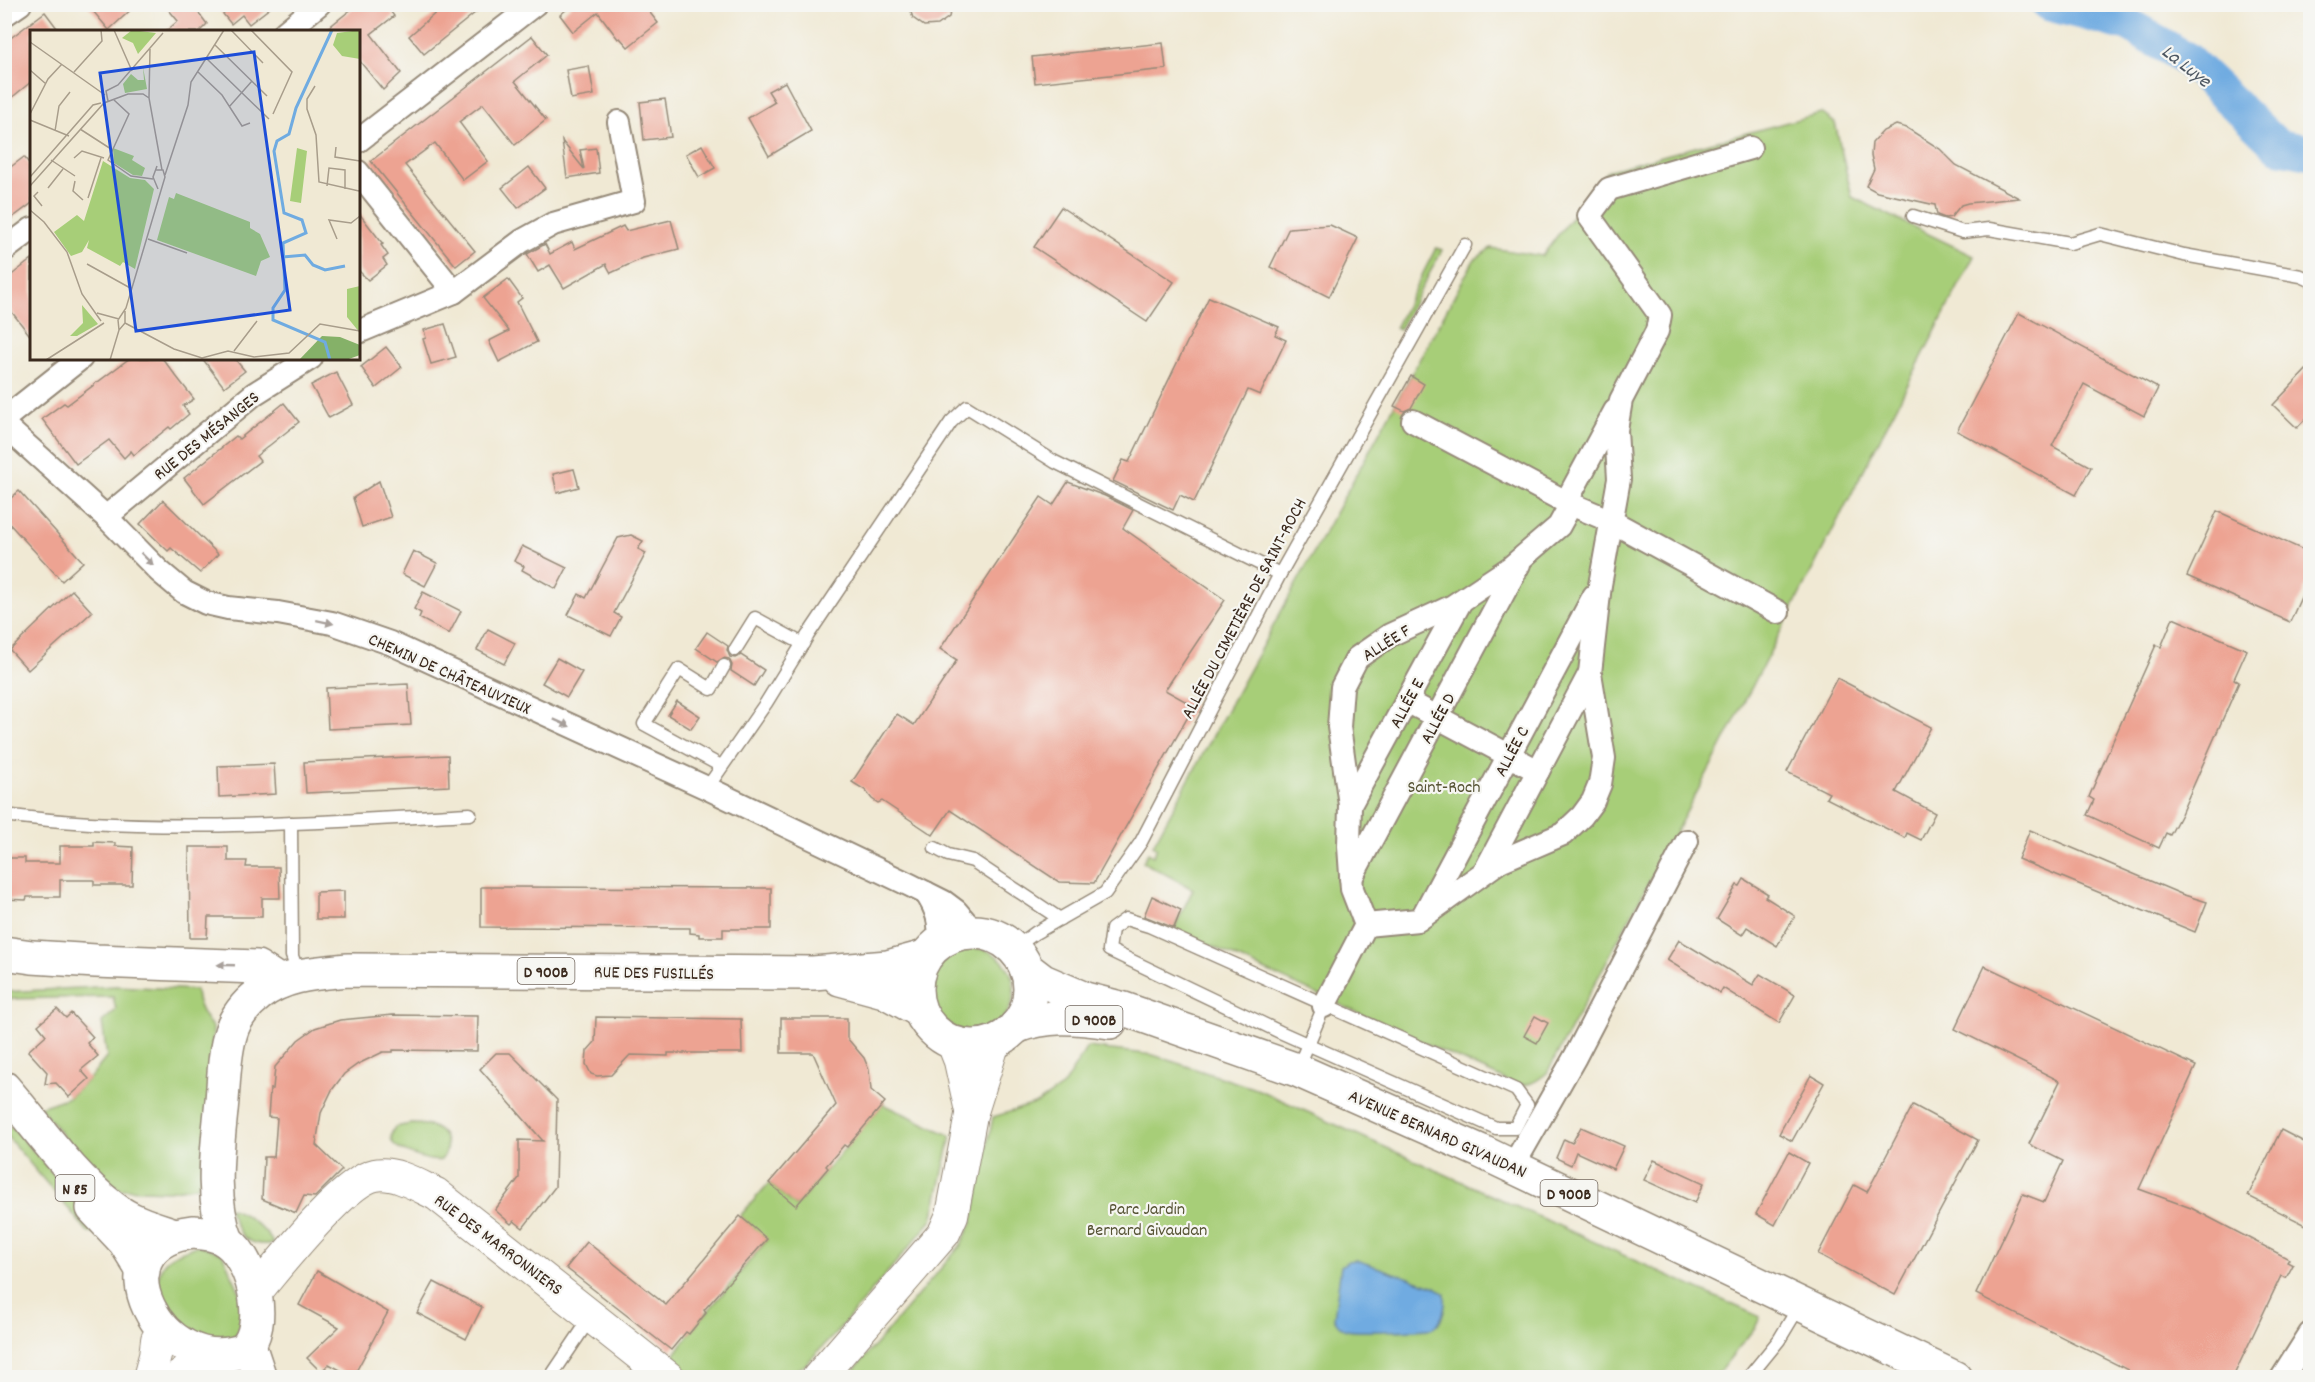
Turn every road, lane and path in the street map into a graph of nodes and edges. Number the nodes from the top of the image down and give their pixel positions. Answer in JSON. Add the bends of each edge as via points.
{"nodes":[{"id":1,"x":20,"y":4,"type":"edge"},
{"id":2,"x":319,"y":4,"type":"edge"},
{"id":3,"x":535,"y":4,"type":"edge"},
{"id":4,"x":4,"y":15,"type":"edge"},
{"id":5,"x":287,"y":30,"type":"edge"},
{"id":6,"x":619,"y":122,"type":"dead end"},
{"id":7,"x":360,"y":139,"type":"edge"},
{"id":8,"x":1750,"y":147,"type":"dead end"},
{"id":9,"x":360,"y":174,"type":"edge"},
{"id":10,"x":1913,"y":216,"type":"dead end"},
{"id":11,"x":30,"y":230,"type":"edge"},
{"id":12,"x":1465,"y":245,"type":"dead end"},
{"id":13,"x":4,"y":250,"type":"edge"},
{"id":14,"x":2310,"y":280,"type":"edge"},
{"id":15,"x":454,"y":292,"type":"junction"},
{"id":16,"x":360,"y":331,"type":"edge"},
{"id":17,"x":78,"y":360,"type":"edge"},
{"id":18,"x":308,"y":360,"type":"edge"},
{"id":19,"x":1621,"y":400,"type":"junction"},
{"id":20,"x":4,"y":419,"type":"edge"},
{"id":21,"x":1413,"y":421,"type":"dead end"},
{"id":22,"x":4,"y":426,"type":"edge"},
{"id":23,"x":1569,"y":503,"type":"junction"},
{"id":24,"x":106,"y":517,"type":"junction"},
{"id":25,"x":1611,"y":521,"type":"junction"},
{"id":26,"x":1523,"y":557,"type":"junction"},
{"id":27,"x":1280,"y":574,"type":"junction"},
{"id":28,"x":1600,"y":585,"type":"junction"},
{"id":29,"x":1461,"y":601,"type":"junction"},
{"id":30,"x":1778,"y":612,"type":"dead end"},
{"id":31,"x":802,"y":644,"type":"junction"},
{"id":32,"x":735,"y":650,"type":"dead end"},
{"id":33,"x":724,"y":666,"type":"dead end"},
{"id":34,"x":1590,"y":673,"type":"junction"},
{"id":35,"x":1407,"y":701,"type":"junction"},
{"id":36,"x":1437,"y":717,"type":"junction"},
{"id":37,"x":1508,"y":756,"type":"junction"},
{"id":38,"x":721,"y":766,"type":"junction"},
{"id":39,"x":1538,"y":771,"type":"junction"},
{"id":40,"x":707,"y":788,"type":"junction"},
{"id":41,"x":1350,"y":805,"type":"junction"},
{"id":42,"x":470,"y":814,"type":"dead end"},
{"id":43,"x":4,"y":815,"type":"edge"},
{"id":44,"x":291,"y":823,"type":"junction"},
{"id":45,"x":1688,"y":842,"type":"dead end"},
{"id":46,"x":935,"y":848,"type":"dead end"},
{"id":47,"x":1484,"y":872,"type":"junction"},
{"id":48,"x":1351,"y":878,"type":"junction"},
{"id":49,"x":926,"y":893,"type":"junction"},
{"id":50,"x":1422,"y":918,"type":"junction"},
{"id":51,"x":1060,"y":919,"type":"junction"},
{"id":52,"x":1366,"y":925,"type":"junction"},
{"id":53,"x":974,"y":932,"type":"junction"},
{"id":54,"x":932,"y":950,"type":"junction"},
{"id":55,"x":5,"y":953,"type":"edge"},
{"id":56,"x":1019,"y":958,"type":"junction"},
{"id":57,"x":813,"y":973,"type":"junction"},
{"id":58,"x":290,"y":979,"type":"junction"},
{"id":59,"x":1324,"y":1006,"type":"junction"},
{"id":60,"x":919,"y":1010,"type":"junction"},
{"id":61,"x":1175,"y":1028,"type":"junction"},
{"id":62,"x":1005,"y":1035,"type":"junction"},
{"id":63,"x":952,"y":1043,"type":"junction"},
{"id":64,"x":1302,"y":1057,"type":"junction"},
{"id":65,"x":7,"y":1101,"type":"edge"},
{"id":66,"x":971,"y":1115,"type":"junction"},
{"id":67,"x":1529,"y":1119,"type":"junction"},
{"id":68,"x":216,"y":1164,"type":"junction"},
{"id":69,"x":1513,"y":1166,"type":"junction"},
{"id":70,"x":179,"y":1234,"type":"junction"},
{"id":71,"x":295,"y":1245,"type":"junction"},
{"id":72,"x":232,"y":1246,"type":"junction"},
{"id":73,"x":143,"y":1271,"type":"junction"},
{"id":74,"x":255,"y":1293,"type":"junction"},
{"id":75,"x":1801,"y":1303,"type":"junction"},
{"id":76,"x":592,"y":1316,"type":"junction"},
{"id":77,"x":2310,"y":1334,"type":"edge"},
{"id":78,"x":157,"y":1340,"type":"junction"},
{"id":79,"x":249,"y":1345,"type":"junction"},
{"id":80,"x":199,"y":1373,"type":"edge"},
{"id":81,"x":1943,"y":1375,"type":"edge"},
{"id":82,"x":149,"y":1377,"type":"edge"},
{"id":83,"x":260,"y":1377,"type":"edge"},
{"id":84,"x":550,"y":1377,"type":"edge"},
{"id":85,"x":669,"y":1377,"type":"edge"},
{"id":86,"x":818,"y":1377,"type":"edge"},
{"id":87,"x":1748,"y":1377,"type":"edge"},
{"id":88,"x":2282,"y":1377,"type":"edge"}],
"edges":[{"from":1,"to":4,"type":"street"},
{"from":2,"to":5,"type":"street"},
{"from":3,"to":7,"type":"street"},
{"from":6,"to":15,"type":"street","via":[[634,201],[553,224],[522,241]]},
{"from":8,"to":19,"type":"street","name":"ALLÉE F","via":[[1609,189],[1588,216],[1660,315],[1657,331]]},
{"from":9,"to":15,"type":"street"},
{"from":10,"to":14,"type":"lane","via":[[1963,232],[1989,229],[2070,243],[2100,234]]},
{"from":11,"to":13,"type":"street"},
{"from":12,"to":27,"type":"lane","name":"ALLÉE DU CIMETIÈRE DE SAINT-ROCH"},
{"from":15,"to":16,"type":"street"},
{"from":17,"to":20,"type":"street"},
{"from":18,"to":24,"type":"street","name":"RUE DES MÉSANGES","via":[[254,394]]},
{"from":19,"to":23,"type":"street","name":"ALLÉE F"},
{"from":19,"to":25,"type":"street","via":[[1616,430],[1619,479]]},
{"from":21,"to":23,"type":"street"},
{"from":22,"to":24,"type":"street","name":"CHEMIN DE CHÂTEAUVIEUX"},
{"from":23,"to":25,"type":"street"},
{"from":23,"to":26,"type":"street","name":"ALLÉE F","via":[[1559,526]]},
{"from":24,"to":40,"type":"street","name":"CHEMIN DE CHÂTEAUVIEUX","one_way":true,"via":[[159,571],[184,592],[206,603],[332,623],[390,643]]},
{"from":25,"to":28,"type":"street"},
{"from":25,"to":30,"type":"street"},
{"from":26,"to":29,"type":"street","name":"ALLÉE F"},
{"from":26,"to":36,"type":"street","name":"ALLÉE D"},
{"from":27,"to":31,"type":"lane","via":[[1054,462],[967,407],[951,422]]},
{"from":27,"to":51,"type":"lane","name":"ALLÉE DU CIMETIÈRE DE SAINT-ROCH","via":[[1141,842],[1105,894]]},
{"from":28,"to":34,"type":"street"},
{"from":28,"to":37,"type":"street","name":"ALLÉE C"},
{"from":29,"to":35,"type":"street","name":"ALLÉE E"},
{"from":29,"to":41,"type":"street","name":"ALLÉE F","via":[[1390,636],[1357,658],[1342,687],[1340,720]]},
{"from":31,"to":32,"type":"lane","via":[[755,618]]},
{"from":31,"to":38,"type":"lane"},
{"from":33,"to":38,"type":"lane","via":[[711,689],[679,669],[644,724]]},
{"from":34,"to":39,"type":"street"},
{"from":34,"to":47,"type":"street","via":[[1604,758],[1593,801],[1563,834]]},
{"from":35,"to":36,"type":"street"},
{"from":35,"to":41,"type":"street","name":"ALLÉE E"},
{"from":36,"to":37,"type":"street"},
{"from":36,"to":48,"type":"street","name":"ALLÉE D"},
{"from":37,"to":39,"type":"street"},
{"from":37,"to":50,"type":"street","name":"ALLÉE C"},
{"from":38,"to":40,"type":"lane"},
{"from":39,"to":47,"type":"street"},
{"from":40,"to":49,"type":"street","name":"CHEMIN DE CHÂTEAUVIEUX"},
{"from":41,"to":48,"type":"street","name":"ALLÉE F"},
{"from":42,"to":44,"type":"lane"},
{"from":43,"to":44,"type":"lane","via":[[65,823]]},
{"from":44,"to":58,"type":"lane"},
{"from":45,"to":67,"type":"street","via":[[1575,1057]]},
{"from":46,"to":51,"type":"lane","via":[[973,861]]},
{"from":47,"to":50,"type":"street"},
{"from":48,"to":52,"type":"street","name":"ALLÉE F"},
{"from":49,"to":53,"type":"street","name":"CHEMIN DE CHÂTEAUVIEUX","via":[[956,911]]},
{"from":49,"to":54,"type":"street","via":[[935,907],[940,933]]},
{"from":50,"to":52,"type":"street"},
{"from":51,"to":56,"type":"lane","name":"ALLÉE DU CIMETIÈRE DE SAINT-ROCH"},
{"from":52,"to":59,"type":"street"},
{"from":53,"to":54,"type":"main road","via":[[961,933]]},
{"from":53,"to":56,"type":"main road","via":[[1002,940]]},
{"from":54,"to":57,"type":"main road","name":"RUE DES FUSILLÉS","number":"D 900B","via":[[888,967]]},
{"from":54,"to":60,"type":"main road","via":[[916,983]]},
{"from":58,"to":55,"type":"main road","one_way":true,"via":[[257,967]]},
{"from":56,"to":61,"type":"main road","number":"D 900B","via":[[1043,981]]},
{"from":56,"to":62,"type":"main road","via":[[1030,983],[1029,999],[1024,1014]]},
{"from":57,"to":58,"type":"main road","name":"RUE DES FUSILLÉS","number":"D 900B","via":[[392,969],[349,970]]},
{"from":57,"to":60,"type":"main road","name":"RUE DES FUSILLÉS","number":"D 900B","via":[[884,991]]},
{"from":58,"to":68,"type":"main road","via":[[257,996],[231,1032]]},
{"from":59,"to":64,"type":"lane"},
{"from":59,"to":64,"type":"lane","via":[[1149,926],[1126,919],[1112,929],[1109,950]]},
{"from":59,"to":67,"type":"lane","via":[[1516,1090],[1527,1106]]},
{"from":60,"to":63,"type":"main road","via":[[927,1024]]},
{"from":61,"to":62,"type":"main road","number":"D 900B","via":[[1064,1017],[1042,1018]]},
{"from":61,"to":64,"type":"main road","name":"AVENUE BERNARD GIVAUDAN","number":"D 900B"},
{"from":62,"to":63,"type":"main road","via":[[973,1046]]},
{"from":62,"to":66,"type":"street"},
{"from":63,"to":66,"type":"street","via":[[960,1061]]},
{"from":64,"to":67,"type":"lane","via":[[1496,1128],[1515,1128]]},
{"from":64,"to":69,"type":"main road","name":"AVENUE BERNARD GIVAUDAN","number":"D 900B"},
{"from":65,"to":70,"type":"main road","number":"N 85","via":[[113,1208],[148,1227]]},
{"from":65,"to":73,"type":"main road","number":"N 85","via":[[57,1169],[125,1242]]},
{"from":66,"to":86,"type":"street","via":[[957,1196],[944,1233]]},
{"from":67,"to":69,"type":"street"},
{"from":68,"to":70,"type":"main road","via":[[202,1201]]},
{"from":68,"to":72,"type":"main road","via":[[221,1226]]},
{"from":69,"to":75,"type":"main road","name":"AVENUE BERNARD GIVAUDAN","number":"D 900B"},
{"from":70,"to":72,"type":"main road","via":[[205,1233]]},
{"from":70,"to":73,"type":"main road","via":[[154,1249]]},
{"from":71,"to":72,"type":"street","via":[[271,1252]]},
{"from":71,"to":74,"type":"street","name":"RUE DES MARRONNIERS"},
{"from":71,"to":76,"type":"street","name":"RUE DES MARRONNIERS","via":[[356,1184],[375,1175],[391,1176],[436,1194]]},
{"from":72,"to":74,"type":"main road","via":[[248,1271]]},
{"from":73,"to":78,"type":"main road","via":[[143,1297]]},
{"from":74,"to":79,"type":"main road","via":[[257,1319]]},
{"from":75,"to":81,"type":"main road","name":"AVENUE BERNARD GIVAUDAN","number":"D 900B"},
{"from":75,"to":87,"type":"lane","via":[[1779,1340]]},
{"from":76,"to":84,"type":"lane"},
{"from":76,"to":85,"type":"street","name":"RUE DES MARRONNIERS"},
{"from":77,"to":88,"type":"street"},
{"from":78,"to":80,"type":"main road","via":[[171,1358]]},
{"from":78,"to":82,"type":"street"},
{"from":79,"to":80,"type":"main road","via":[[227,1363]]},
{"from":79,"to":83,"type":"main road"}]}
